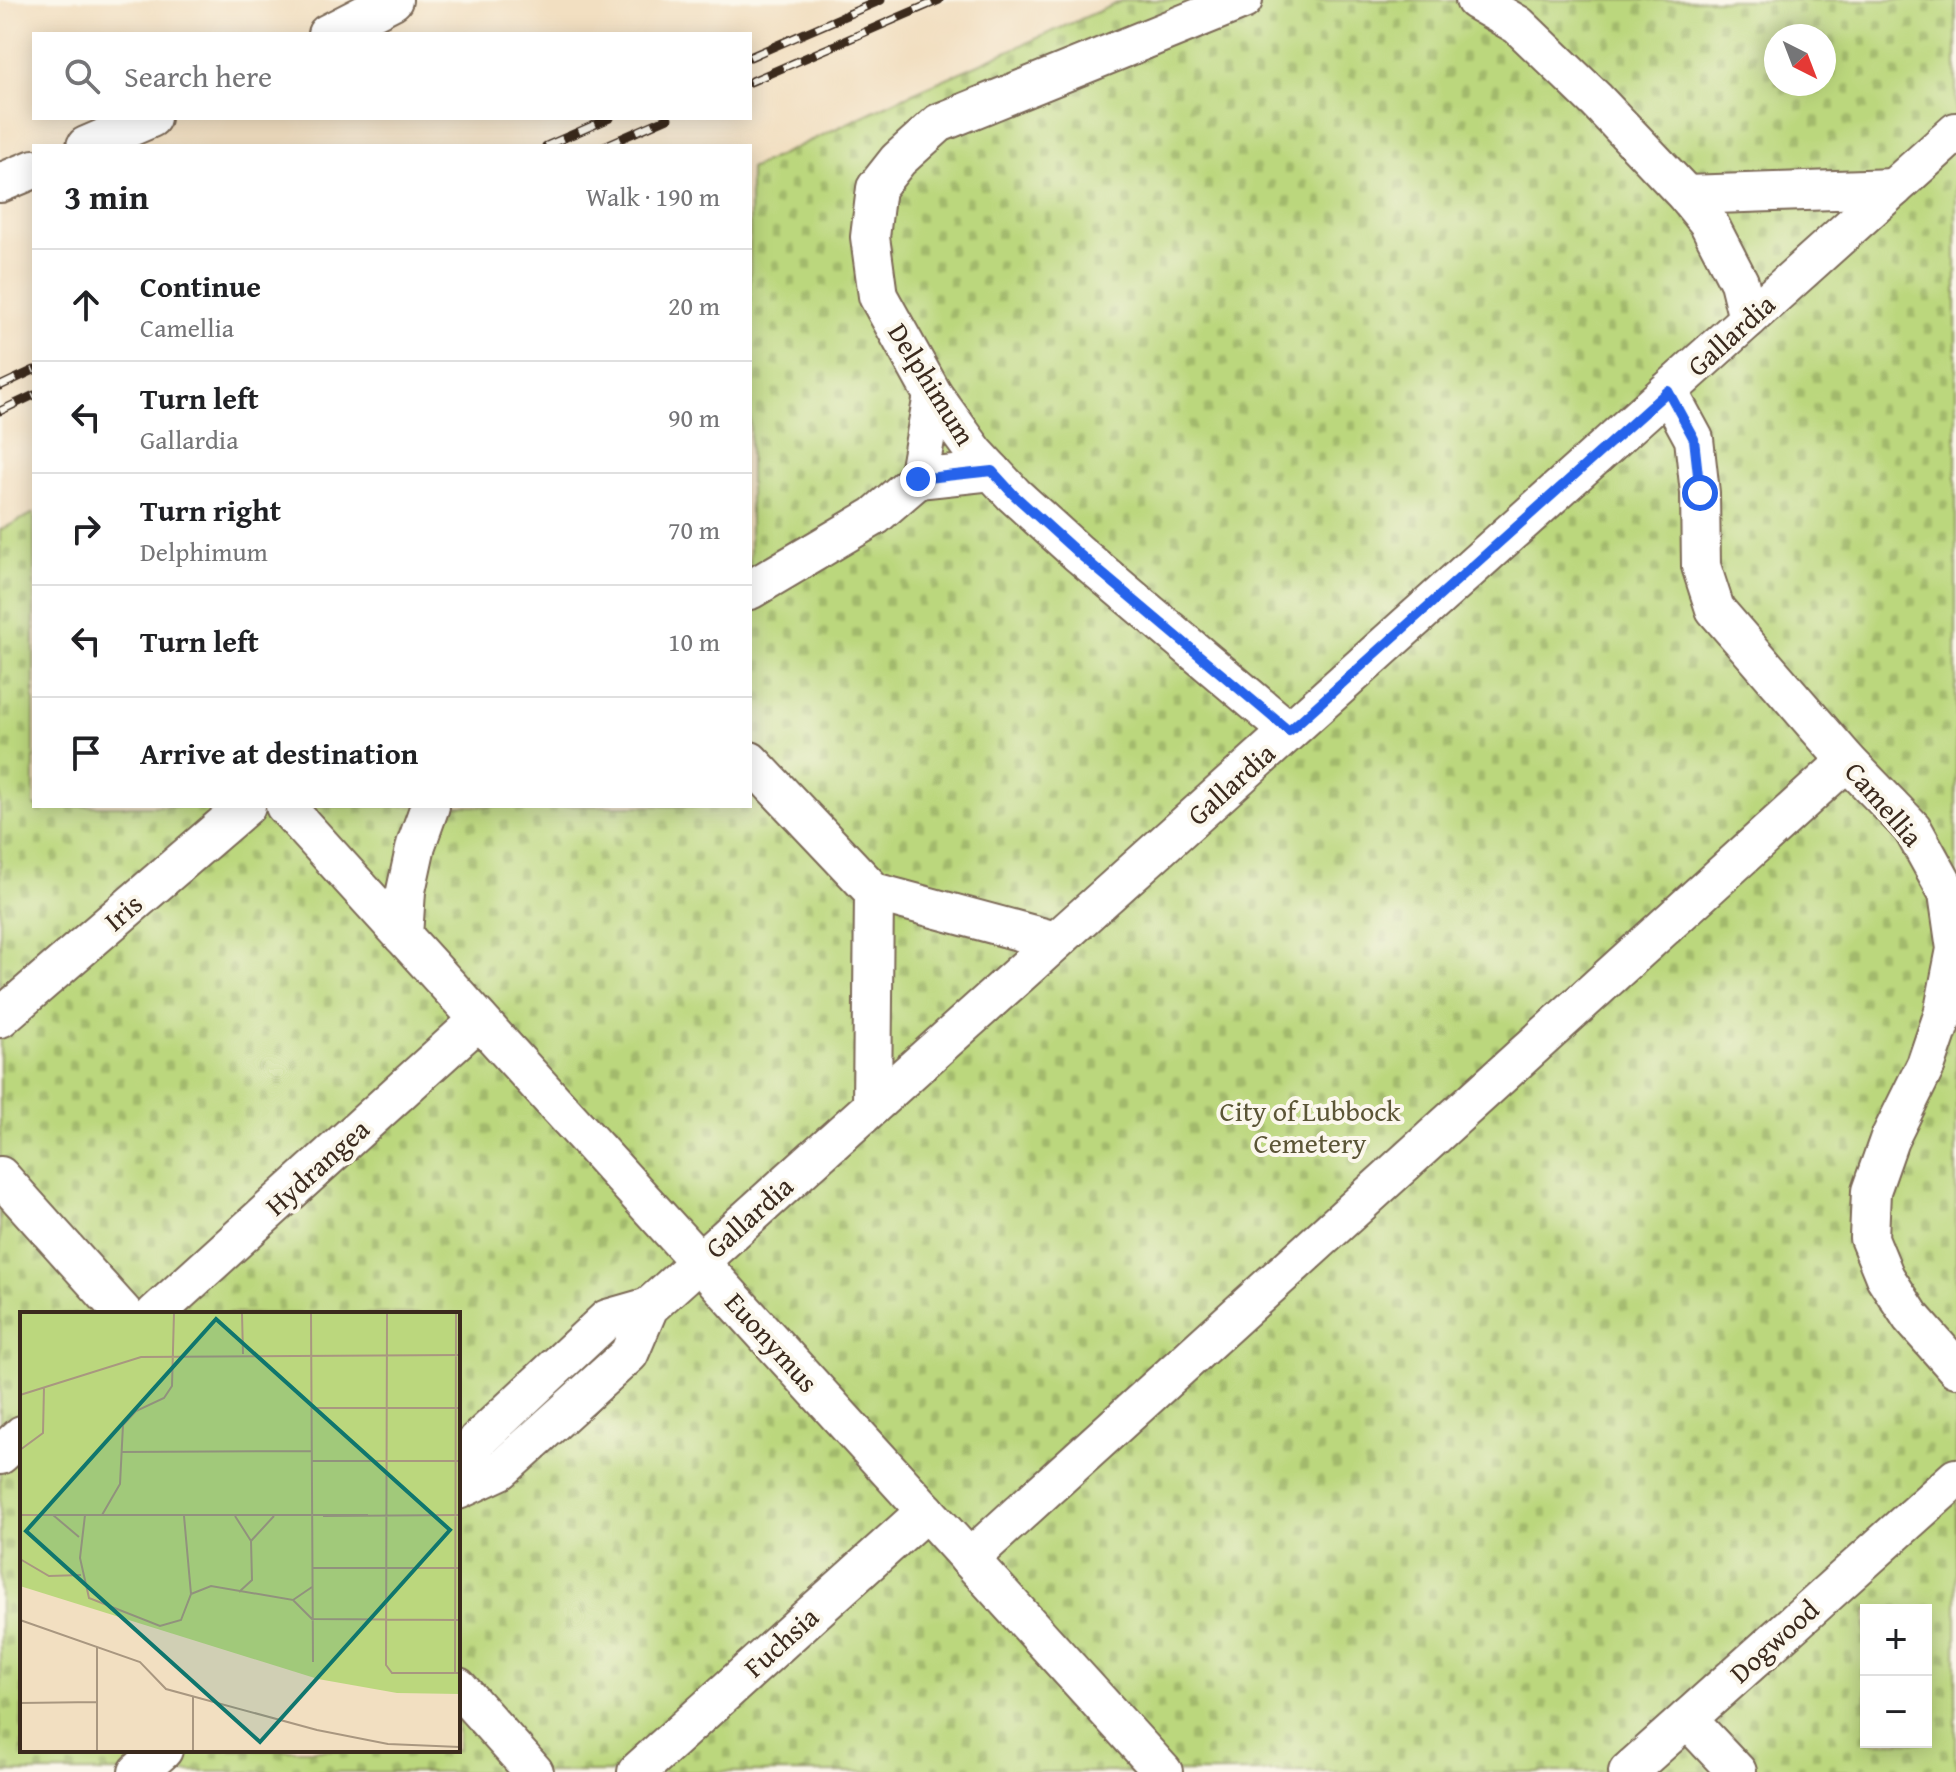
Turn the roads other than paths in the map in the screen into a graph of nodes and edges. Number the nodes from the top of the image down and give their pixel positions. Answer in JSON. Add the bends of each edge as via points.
{"nodes":[{"id":1,"x":393,"y":0,"type":"edge"},
{"id":2,"x":1243,"y":0,"type":"edge"},
{"id":3,"x":1475,"y":0,"type":"edge"},
{"id":4,"x":1527,"y":12,"type":"edge"},
{"id":5,"x":331,"y":32,"type":"edge"},
{"id":6,"x":146,"y":120,"type":"edge"},
{"id":7,"x":1956,"y":132,"type":"edge"},
{"id":8,"x":91,"y":144,"type":"edge"},
{"id":9,"x":32,"y":170,"type":"edge"},
{"id":10,"x":0,"y":183,"type":"edge"},
{"id":11,"x":1894,"y":188,"type":"junction"},
{"id":12,"x":1686,"y":195,"type":"junction"},
{"id":13,"x":1748,"y":319,"type":"junction"},
{"id":14,"x":1668,"y":391,"type":"junction"},
{"id":15,"x":933,"y":395,"type":"junction"},
{"id":16,"x":992,"y":471,"type":"junction"},
{"id":17,"x":918,"y":479,"type":"junction"},
{"id":18,"x":752,"y":589,"type":"edge"},
{"id":19,"x":1289,"y":731,"type":"junction"},
{"id":20,"x":1847,"y":761,"type":"junction"},
{"id":21,"x":752,"y":763,"type":"edge"},
{"id":22,"x":244,"y":808,"type":"edge"},
{"id":23,"x":287,"y":808,"type":"edge"},
{"id":24,"x":429,"y":808,"type":"edge"},
{"id":25,"x":874,"y":892,"type":"junction"},
{"id":26,"x":403,"y":936,"type":"junction"},
{"id":27,"x":1056,"y":941,"type":"junction"},
{"id":28,"x":0,"y":1018,"type":"edge"},
{"id":29,"x":479,"y":1020,"type":"junction"},
{"id":30,"x":872,"y":1106,"type":"junction"},
{"id":31,"x":0,"y":1176,"type":"edge"},
{"id":32,"x":699,"y":1262,"type":"junction"},
{"id":33,"x":649,"y":1307,"type":"junction"},
{"id":34,"x":122,"y":1312,"type":"edge"},
{"id":35,"x":157,"y":1312,"type":"edge"},
{"id":36,"x":1956,"y":1368,"type":"edge"},
{"id":37,"x":20,"y":1437,"type":"edge"},
{"id":38,"x":0,"y":1455,"type":"edge"},
{"id":39,"x":460,"y":1471,"type":"edge"},
{"id":40,"x":1956,"y":1478,"type":"edge"},
{"id":41,"x":460,"y":1489,"type":"edge"},
{"id":42,"x":926,"y":1511,"type":"junction"},
{"id":43,"x":969,"y":1559,"type":"junction"},
{"id":44,"x":460,"y":1689,"type":"edge"},
{"id":45,"x":1687,"y":1719,"type":"junction"},
{"id":46,"x":161,"y":1752,"type":"edge"},
{"id":47,"x":1149,"y":1767,"type":"edge"},
{"id":48,"x":138,"y":1772,"type":"edge"},
{"id":49,"x":534,"y":1772,"type":"edge"},
{"id":50,"x":637,"y":1772,"type":"edge"},
{"id":51,"x":1628,"y":1772,"type":"edge"},
{"id":52,"x":1737,"y":1772,"type":"edge"}],
"edges":[{"from":1,"to":5,"type":"street"},
{"from":2,"to":15,"type":"street","name":"Delphimum","via":[[939,123],[876,188],[870,237],[878,296]]},
{"from":3,"to":4,"type":"street"},
{"from":4,"to":12,"type":"street","via":[[1596,100]]},
{"from":6,"to":8,"type":"street"},
{"from":7,"to":11,"type":"street","name":"Gallardia"},
{"from":9,"to":10,"type":"street"},
{"from":11,"to":12,"type":"street"},
{"from":11,"to":13,"type":"street","name":"Gallardia"},
{"from":12,"to":13,"type":"street","via":[[1708,222],[1739,282]]},
{"from":13,"to":14,"type":"street","name":"Gallardia"},
{"from":14,"to":19,"type":"street","name":"Gallardia"},
{"from":14,"to":20,"type":"street","name":"Camellia","via":[[1694,439],[1701,566],[1715,609]]},
{"from":15,"to":16,"type":"street","name":"Delphimum"},
{"from":15,"to":17,"type":"street"},
{"from":16,"to":17,"type":"street"},
{"from":16,"to":19,"type":"street","name":"Delphimum","via":[[1078,553]]},
{"from":17,"to":18,"type":"street","via":[[875,516]]},
{"from":19,"to":27,"type":"street","name":"Gallardia"},
{"from":20,"to":36,"type":"street","name":"Camellia","via":[[1912,828],[1948,893],[1956,949],[1943,1015],[1871,1191],[1869,1238],[1885,1277],[1911,1317]]},
{"from":20,"to":43,"type":"street"},
{"from":21,"to":25,"type":"street"},
{"from":22,"to":28,"type":"street","name":"Iris"},
{"from":23,"to":26,"type":"street","name":"Euonymus"},
{"from":24,"to":26,"type":"street","via":[[406,891]]},
{"from":25,"to":27,"type":"street"},
{"from":25,"to":30,"type":"street"},
{"from":26,"to":29,"type":"street","name":"Euonymus"},
{"from":27,"to":30,"type":"street","name":"Gallardia"},
{"from":29,"to":32,"type":"street","name":"Euonymus"},
{"from":29,"to":35,"type":"street","name":"Hydrangea"},
{"from":30,"to":32,"type":"street","name":"Gallardia"},
{"from":31,"to":34,"type":"street"},
{"from":32,"to":33,"type":"street","name":"Gallardia"},
{"from":32,"to":42,"type":"street","name":"Euonymus"},
{"from":33,"to":39,"type":"street","name":"Gallardia","via":[[607,1319],[478,1440]]},
{"from":33,"to":41,"type":"street","name":"Gallardia","via":[[629,1354],[501,1470]]},
{"from":37,"to":38,"type":"street"},
{"from":40,"to":45,"type":"street","name":"Dogwood"},
{"from":42,"to":43,"type":"street","name":"Euonymus"},
{"from":42,"to":50,"type":"street","name":"Fuchsia"},
{"from":43,"to":47,"type":"street","name":"Euonymus"},
{"from":44,"to":49,"type":"street"},
{"from":45,"to":51,"type":"street","name":"Dogwood"},
{"from":45,"to":52,"type":"street"},
{"from":46,"to":48,"type":"street"}]}
